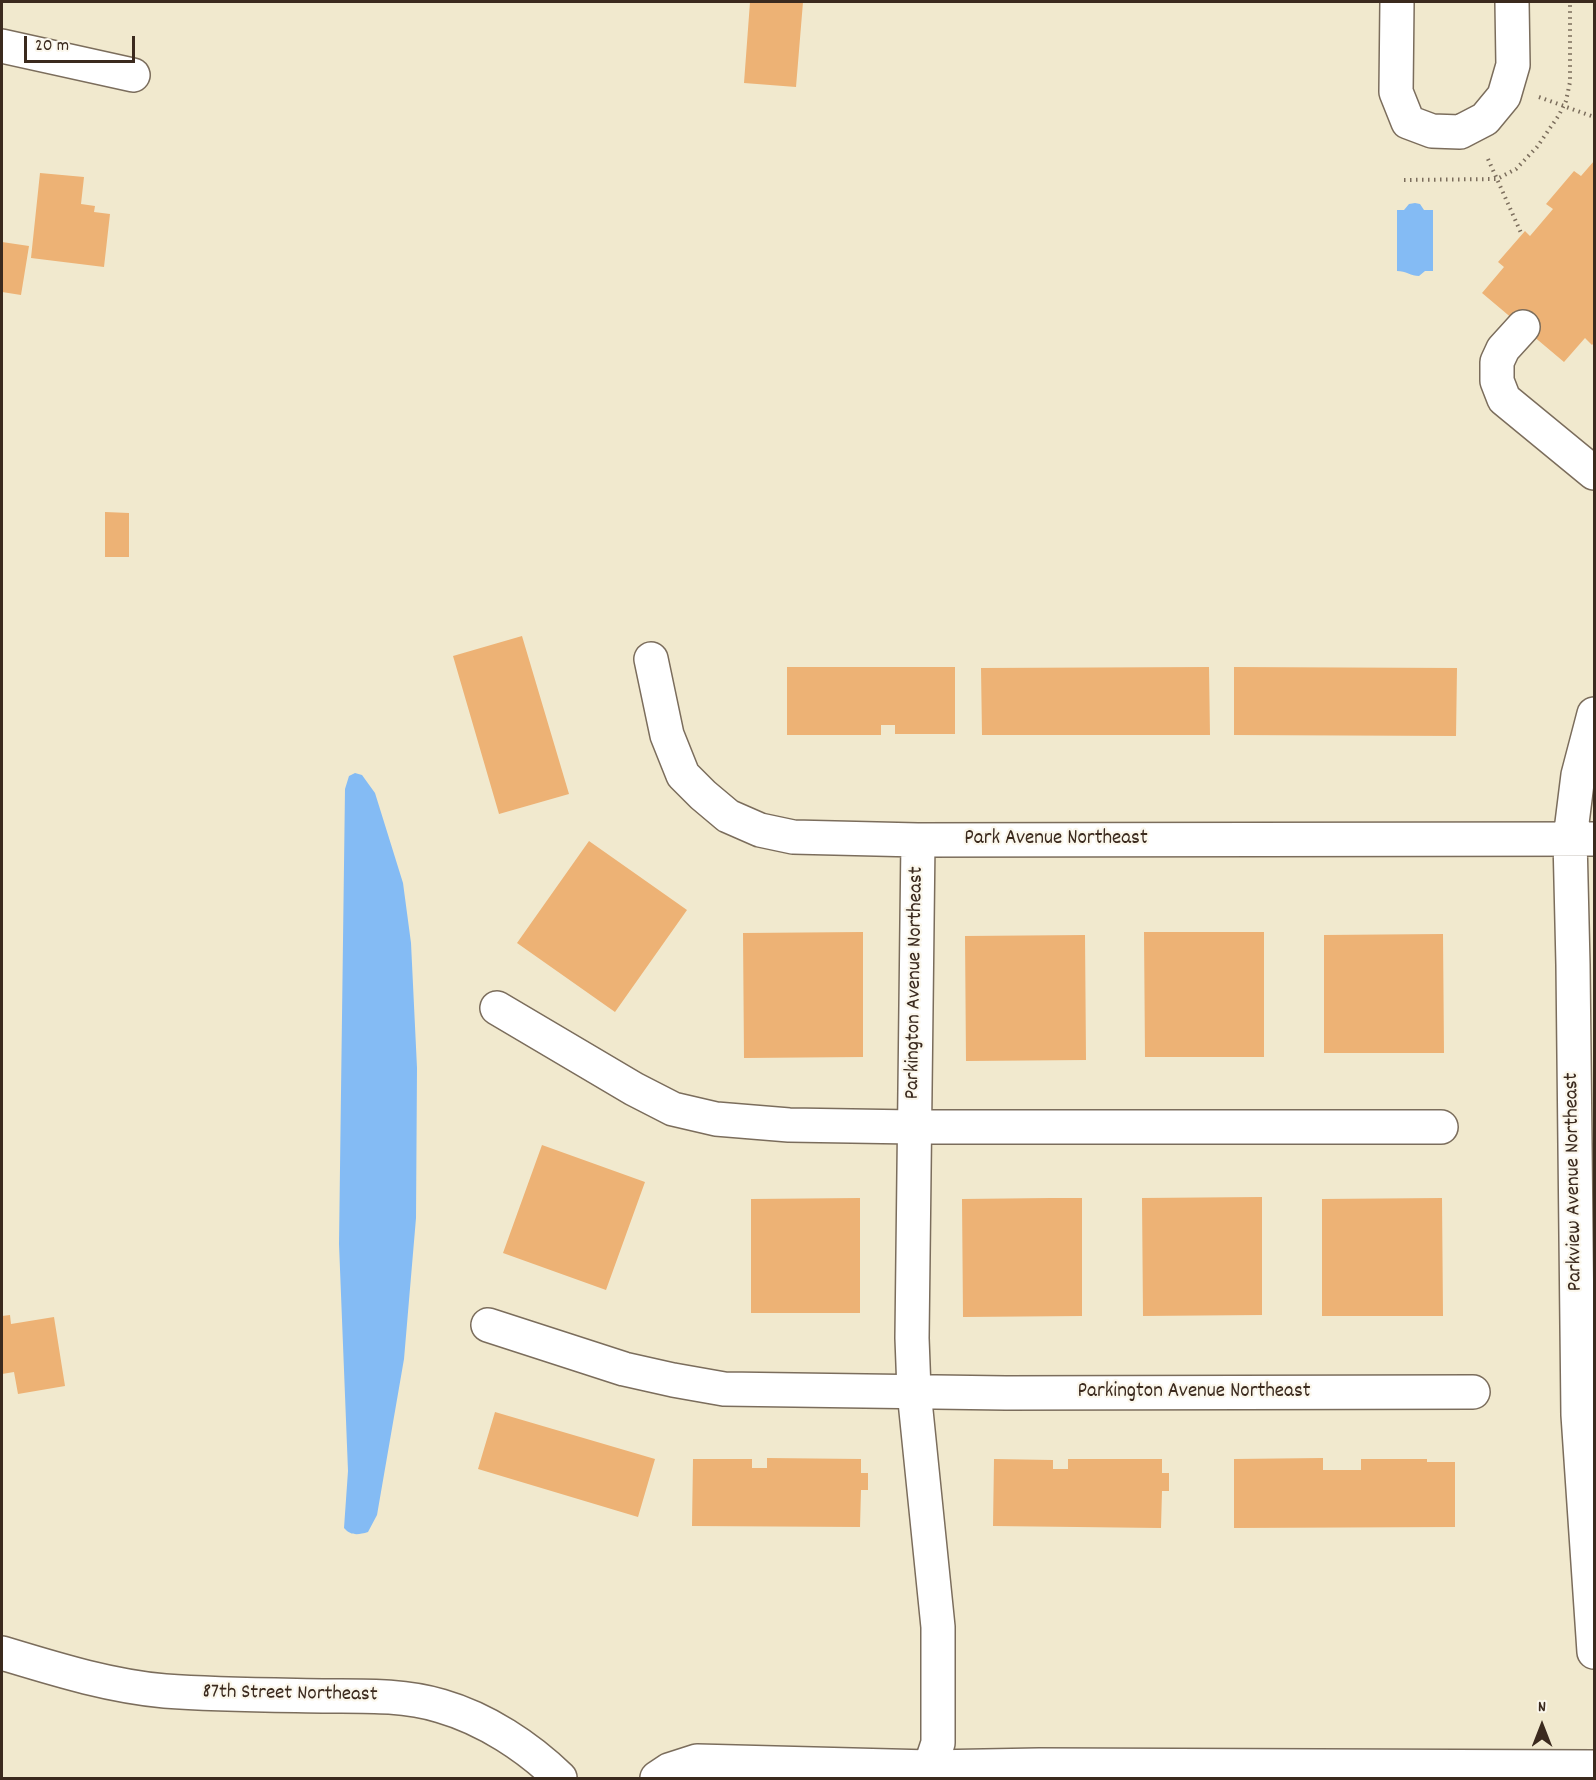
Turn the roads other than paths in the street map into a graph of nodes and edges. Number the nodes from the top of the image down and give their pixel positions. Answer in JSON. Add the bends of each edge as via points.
{"nodes":[{"id":1,"x":1397,"y":2,"type":"edge"},
{"id":2,"x":1512,"y":2,"type":"edge"},
{"id":3,"x":2,"y":46,"type":"edge"},
{"id":4,"x":133,"y":75,"type":"dead end"},
{"id":5,"x":1523,"y":327,"type":"dead end"},
{"id":6,"x":1594,"y":473,"type":"edge"},
{"id":7,"x":651,"y":659,"type":"dead end"},
{"id":8,"x":1594,"y":714,"type":"edge"},
{"id":9,"x":1582,"y":839,"type":"edge"},
{"id":10,"x":918,"y":840,"type":"junction"},
{"id":11,"x":497,"y":1008,"type":"dead end"},
{"id":12,"x":1585,"y":1106,"type":"edge"},
{"id":13,"x":914,"y":1127,"type":"junction"},
{"id":14,"x":1441,"y":1127,"type":"dead end"},
{"id":15,"x":1585,"y":1168,"type":"edge"},
{"id":16,"x":488,"y":1325,"type":"dead end"},
{"id":17,"x":914,"y":1391,"type":"junction"},
{"id":18,"x":1473,"y":1392,"type":"dead end"},
{"id":19,"x":1594,"y":1652,"type":"edge"},
{"id":20,"x":2,"y":1653,"type":"edge"},
{"id":21,"x":930,"y":1767,"type":"junction"},
{"id":22,"x":1594,"y":1767,"type":"edge"},
{"id":23,"x":560,"y":1779,"type":"edge"},
{"id":24,"x":657,"y":1779,"type":"edge"}],
"edges":[{"from":1,"to":2,"type":"street","via":[[1396,92],[1408,122],[1432,131],[1460,132],[1485,118],[1504,96],[1513,64]]},
{"from":3,"to":4,"type":"street"},
{"from":5,"to":6,"type":"street","via":[[1497,362],[1497,381],[1504,399]]},
{"from":7,"to":10,"type":"street","name":"Park Avenue Northeast","via":[[667,735],[682,775],[728,816],[760,830],[793,837]]},
{"from":8,"to":9,"type":"street","name":"Parkview Avenue Northeast","via":[[1578,775]]},
{"from":9,"to":10,"type":"street","name":"Park Avenue Northeast"},
{"from":9,"to":12,"type":"street","name":"Parkview Avenue Northeast"},
{"from":10,"to":13,"type":"street","name":"Parkington Avenue Northeast"},
{"from":11,"to":13,"type":"street","name":"Parkington Avenue Northeast","via":[[673,1109],[716,1119],[789,1125]]},
{"from":12,"to":15,"type":"street","name":"Parkview Avenue Northeast"},
{"from":13,"to":14,"type":"street","name":"Parkington Avenue Northeast"},
{"from":13,"to":17,"type":"street","name":"Parkington Avenue Northeast"},
{"from":15,"to":19,"type":"street","name":"Parkview Avenue Northeast","via":[[1578,1415]]},
{"from":16,"to":17,"type":"street","name":"Parkington Avenue Northeast","via":[[624,1369],[724,1389]]},
{"from":17,"to":18,"type":"street","name":"Parkington Avenue Northeast"},
{"from":17,"to":21,"type":"street","name":"Parkington Avenue Northeast","via":[[938,1627],[938,1743]]},
{"from":20,"to":23,"type":"street","name":"87th Street Northeast","via":[[86,1678],[163,1691],[398,1697],[441,1706],[478,1720],[540,1758]]},
{"from":21,"to":22,"type":"street"},
{"from":21,"to":24,"type":"street","via":[[697,1761],[669,1770]]}]}
